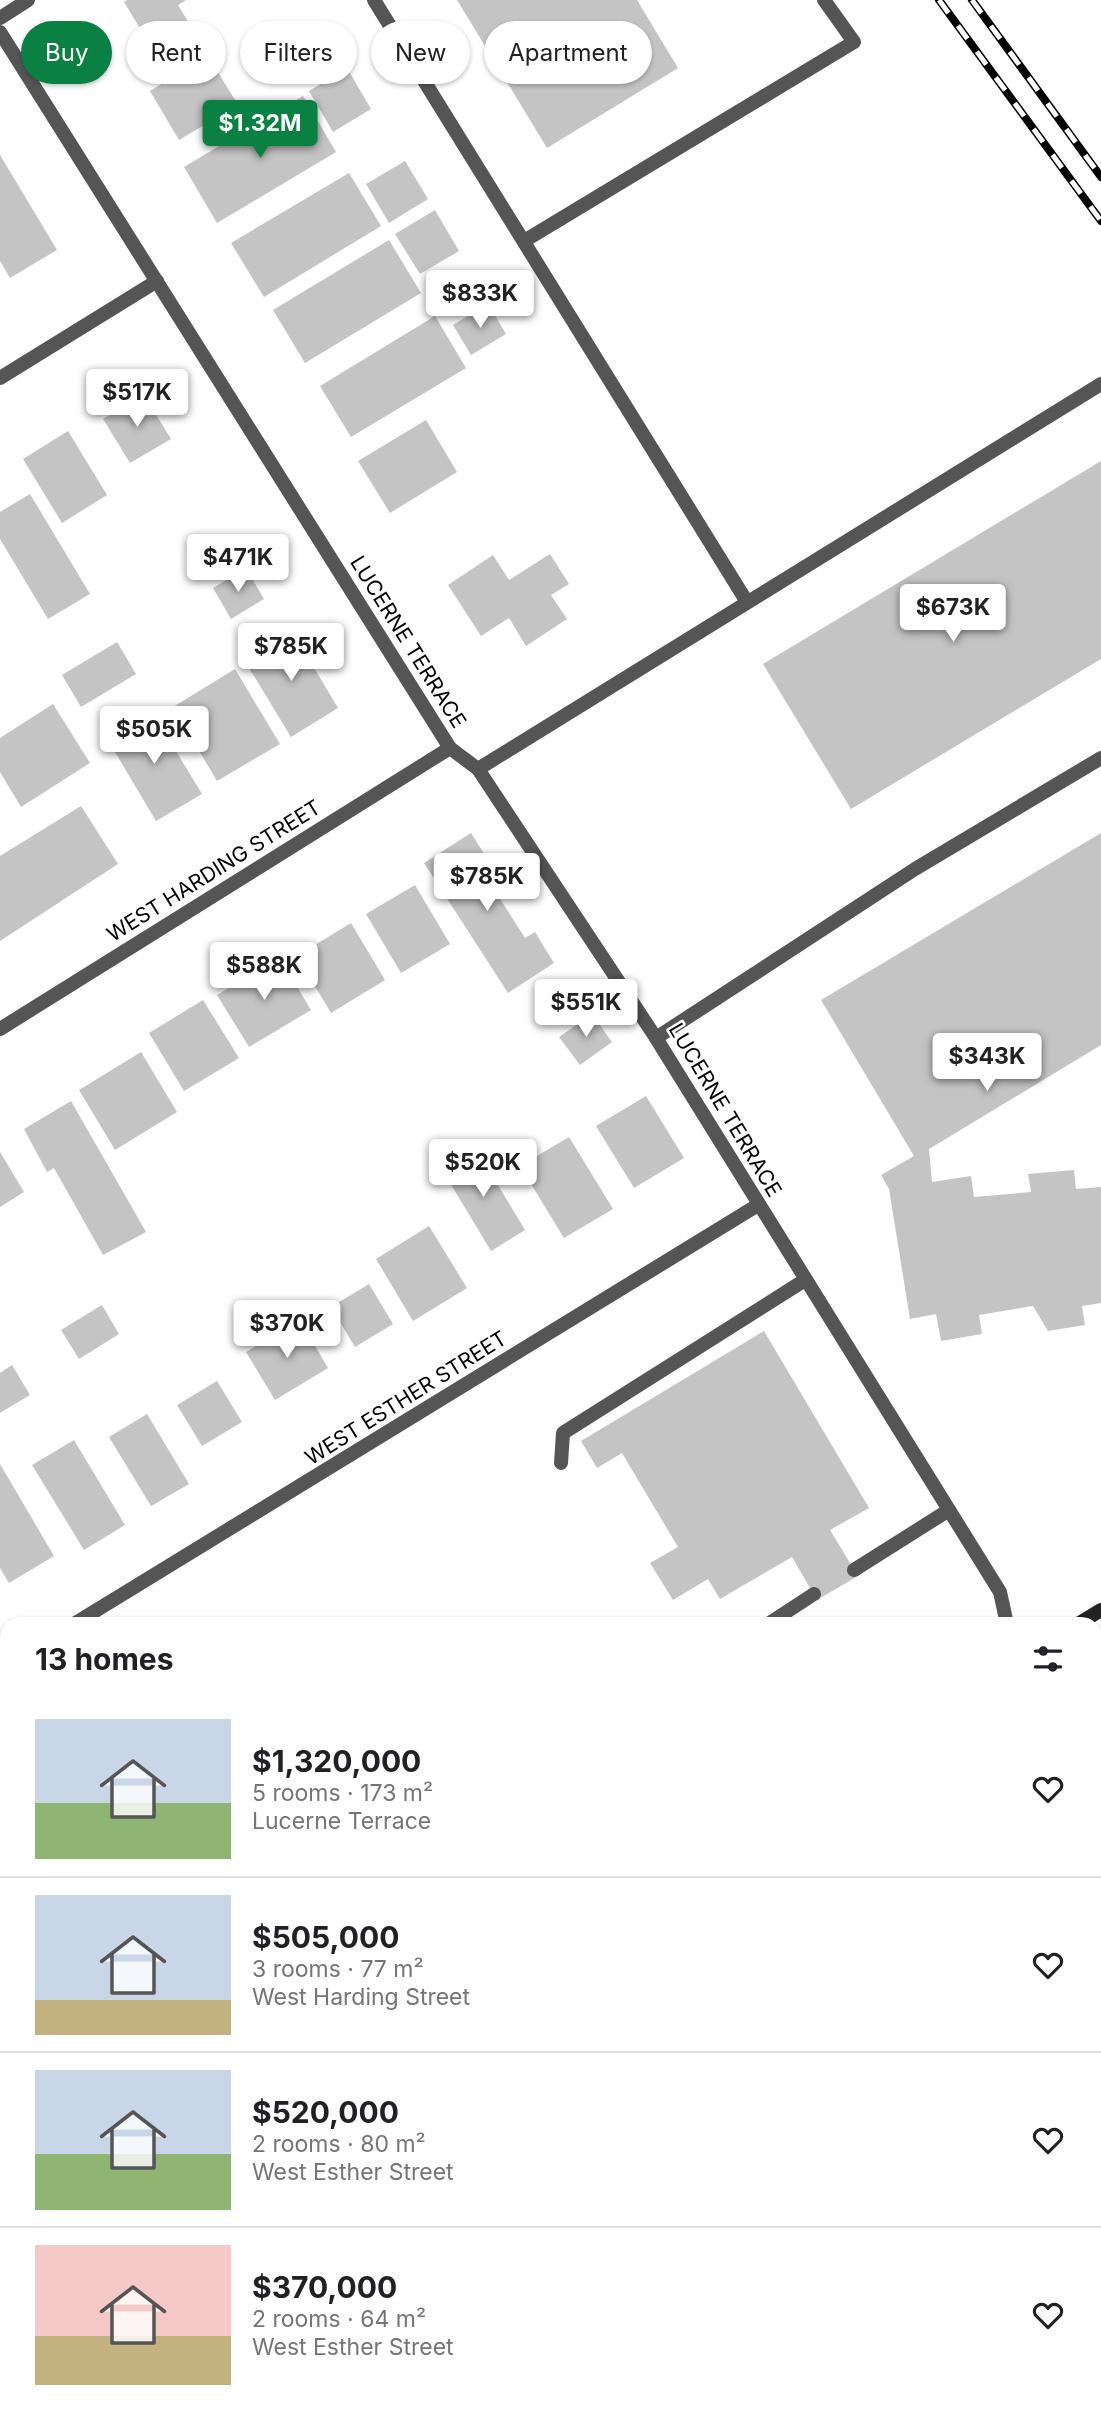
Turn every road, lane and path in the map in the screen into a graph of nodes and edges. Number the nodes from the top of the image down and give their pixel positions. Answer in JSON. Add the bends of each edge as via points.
{"nodes":[{"id":1,"x":28,"y":0,"type":"edge"},
{"id":2,"x":374,"y":0,"type":"edge"},
{"id":3,"x":824,"y":0,"type":"edge"},
{"id":4,"x":0,"y":18,"type":"edge"},
{"id":5,"x":0,"y":32,"type":"edge"},
{"id":6,"x":524,"y":242,"type":"junction"},
{"id":7,"x":157,"y":281,"type":"junction"},
{"id":8,"x":0,"y":378,"type":"edge"},
{"id":9,"x":1101,"y":384,"type":"edge"},
{"id":10,"x":747,"y":602,"type":"junction"},
{"id":11,"x":450,"y":748,"type":"junction"},
{"id":12,"x":1101,"y":758,"type":"edge"},
{"id":13,"x":478,"y":769,"type":"junction"},
{"id":14,"x":0,"y":1029,"type":"edge"},
{"id":15,"x":656,"y":1038,"type":"junction"},
{"id":16,"x":758,"y":1205,"type":"junction"},
{"id":17,"x":805,"y":1280,"type":"junction"},
{"id":18,"x":561,"y":1463,"type":"dead end"},
{"id":19,"x":949,"y":1510,"type":"junction"},
{"id":20,"x":854,"y":1570,"type":"dead end"},
{"id":21,"x":814,"y":1594,"type":"dead end"},
{"id":22,"x":86,"y":1617,"type":"edge"},
{"id":23,"x":779,"y":1617,"type":"edge"},
{"id":24,"x":1005,"y":1617,"type":"edge"}],
"edges":[{"from":1,"to":4,"type":"street"},
{"from":2,"to":6,"type":"street"},
{"from":3,"to":6,"type":"street","via":[[854,42]]},
{"from":5,"to":7,"type":"street","name":"LUCERNE TERRACE"},
{"from":6,"to":10,"type":"street"},
{"from":7,"to":8,"type":"street"},
{"from":7,"to":11,"type":"street","name":"LUCERNE TERRACE"},
{"from":9,"to":10,"type":"street"},
{"from":10,"to":13,"type":"street"},
{"from":11,"to":13,"type":"street","name":"LUCERNE TERRACE"},
{"from":11,"to":14,"type":"street","name":"WEST HARDING STREET"},
{"from":12,"to":15,"type":"street","via":[[915,869]]},
{"from":13,"to":15,"type":"street","name":"LUCERNE TERRACE"},
{"from":15,"to":16,"type":"street","name":"LUCERNE TERRACE"},
{"from":16,"to":17,"type":"street","name":"LUCERNE TERRACE"},
{"from":16,"to":22,"type":"street","name":"WEST ESTHER STREET"},
{"from":17,"to":18,"type":"street","via":[[563,1433]]},
{"from":17,"to":19,"type":"street","name":"LUCERNE TERRACE"},
{"from":19,"to":20,"type":"street"},
{"from":19,"to":24,"type":"street","name":"LUCERNE TERRACE","via":[[1000,1592]]},
{"from":21,"to":23,"type":"street"}]}
